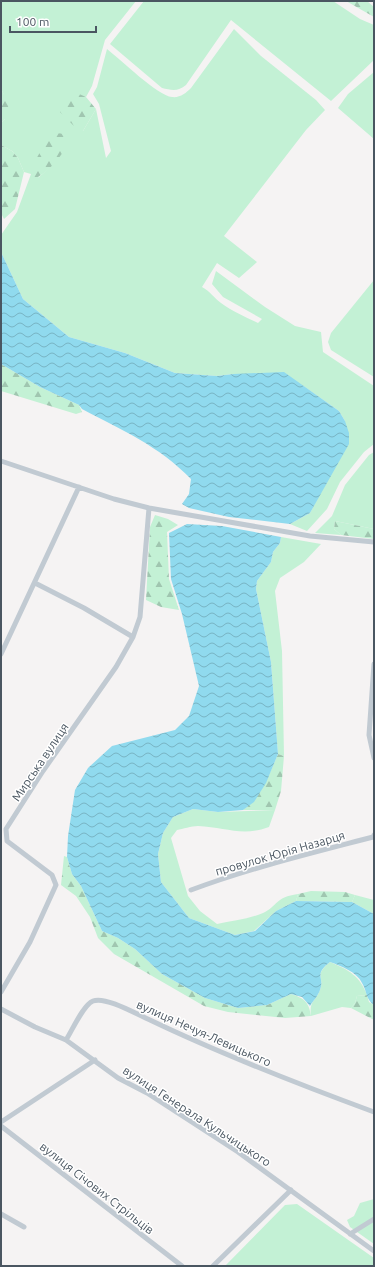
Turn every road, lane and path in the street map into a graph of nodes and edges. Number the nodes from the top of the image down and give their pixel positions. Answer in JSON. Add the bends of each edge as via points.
{"nodes":[{"id":1,"x":1,"y":461,"type":"edge"},
{"id":2,"x":79,"y":487,"type":"junction"},
{"id":3,"x":149,"y":508,"type":"junction"},
{"id":4,"x":374,"y":542,"type":"edge"},
{"id":5,"x":35,"y":583,"type":"junction"},
{"id":6,"x":133,"y":637,"type":"junction"},
{"id":7,"x":1,"y":654,"type":"edge"},
{"id":8,"x":374,"y":664,"type":"edge"},
{"id":9,"x":374,"y":758,"type":"edge"},
{"id":10,"x":374,"y":835,"type":"edge"},
{"id":11,"x":192,"y":890,"type":"dead end"},
{"id":12,"x":1,"y":992,"type":"edge"},
{"id":13,"x":1,"y":1009,"type":"edge"},
{"id":14,"x":66,"y":1040,"type":"junction"},
{"id":15,"x":95,"y":1060,"type":"junction"},
{"id":16,"x":374,"y":1112,"type":"edge"},
{"id":17,"x":1,"y":1122,"type":"edge"},
{"id":18,"x":1,"y":1126,"type":"edge"},
{"id":19,"x":291,"y":1190,"type":"junction"},
{"id":20,"x":1,"y":1214,"type":"edge"},
{"id":21,"x":374,"y":1219,"type":"edge"},
{"id":22,"x":24,"y":1227,"type":"dead end"},
{"id":23,"x":350,"y":1234,"type":"junction"},
{"id":24,"x":374,"y":1251,"type":"edge"},
{"id":25,"x":182,"y":1266,"type":"edge"},
{"id":26,"x":213,"y":1266,"type":"edge"}],
"edges":[{"from":1,"to":2,"type":"street"},
{"from":2,"to":3,"type":"street"},
{"from":2,"to":5,"type":"street"},
{"from":3,"to":4,"type":"street","via":[[310,536]]},
{"from":3,"to":6,"type":"street","name":"Мирська вулиця","via":[[140,617]]},
{"from":5,"to":6,"type":"street"},
{"from":5,"to":7,"type":"street"},
{"from":6,"to":12,"type":"street","name":"Мирська вулиця","via":[[112,673],[6,829],[7,841],[52,875],[56,886],[30,942]]},
{"from":8,"to":9,"type":"street","via":[[369,735]]},
{"from":10,"to":11,"type":"street","name":"провулок Юрія Назарця"},
{"from":13,"to":14,"type":"street","name":"вулиця Генерала Кульчицького","via":[[35,1028]]},
{"from":14,"to":15,"type":"street","name":"вулиця Генерала Кульчицького"},
{"from":14,"to":16,"type":"street","name":"вулиця Нечуя-Левицького","via":[[87,1006],[93,1001],[102,1000],[211,1049]]},
{"from":15,"to":17,"type":"street"},
{"from":15,"to":19,"type":"street","name":"вулиця Генерала Кульчицького","via":[[118,1078],[147,1093],[238,1152]]},
{"from":18,"to":25,"type":"street","name":"вулиця Січових Стрільців"},
{"from":19,"to":23,"type":"street","name":"вулиця Генерала Кульчицького"},
{"from":19,"to":26,"type":"street"},
{"from":20,"to":22,"type":"street"},
{"from":21,"to":23,"type":"street"},
{"from":23,"to":24,"type":"street","name":"вулиця Генерала Кульчицького"}]}
